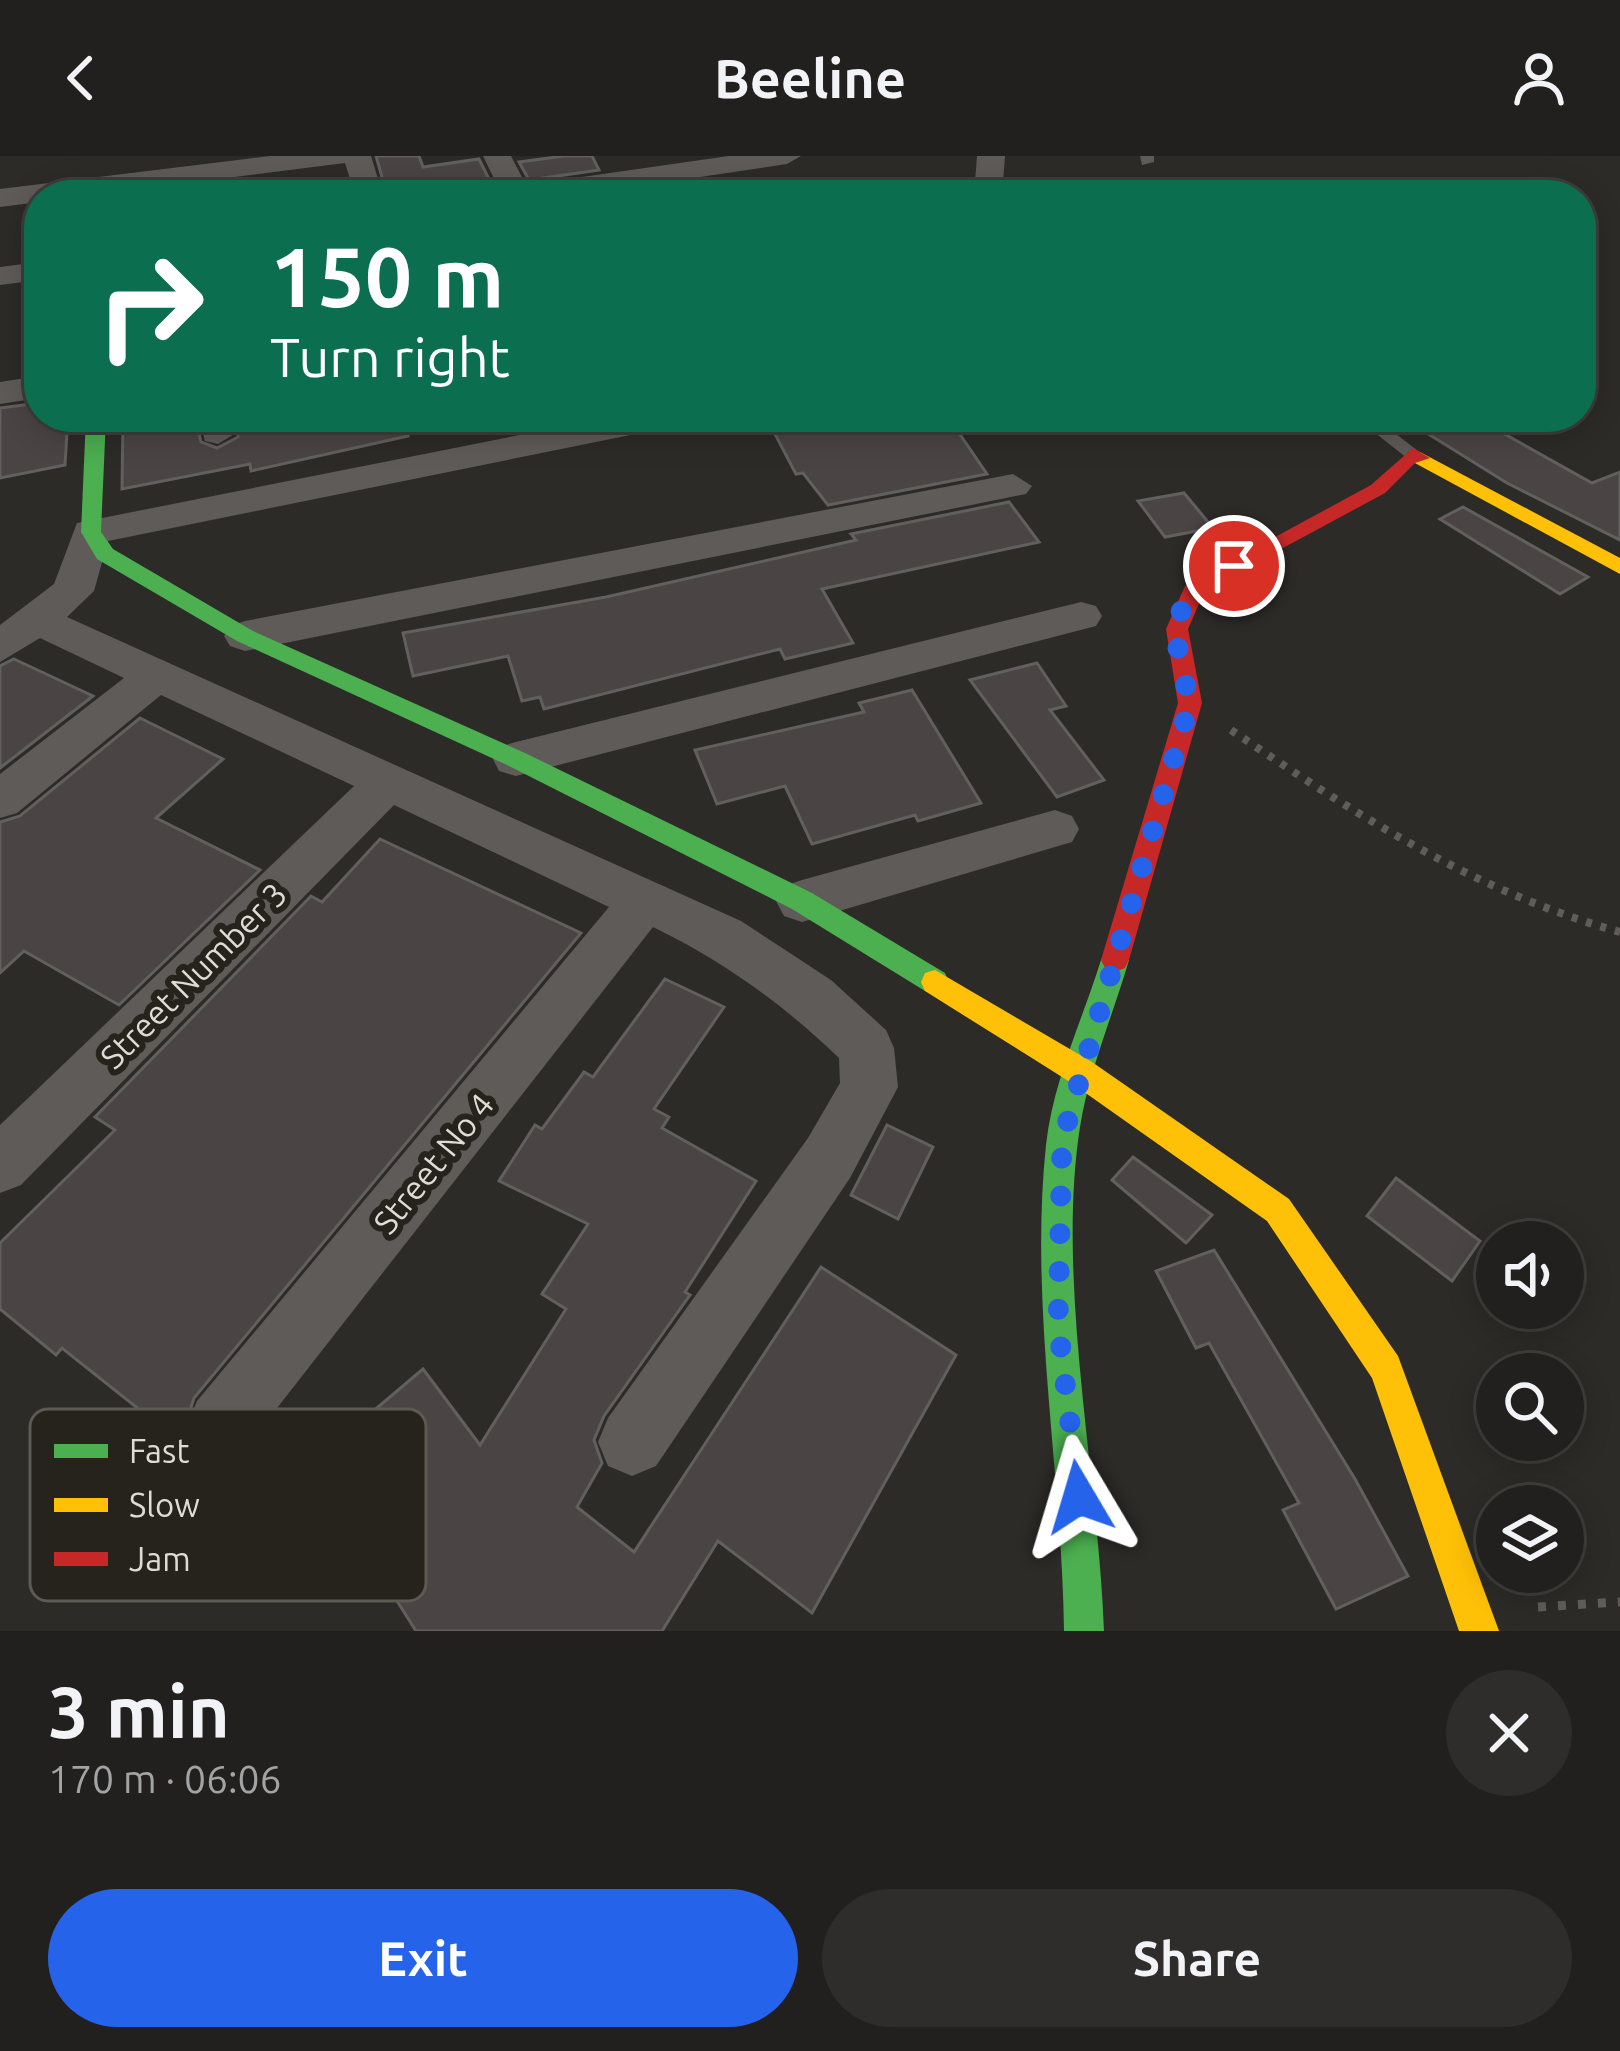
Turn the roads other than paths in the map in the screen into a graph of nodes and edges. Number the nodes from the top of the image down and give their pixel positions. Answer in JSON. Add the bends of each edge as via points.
{"nodes":[{"id":1,"x":338,"y":156,"type":"edge"},
{"id":2,"x":787,"y":156,"type":"edge"},
{"id":3,"x":264,"y":172,"type":"edge"},
{"id":4,"x":175,"y":180,"type":"edge"},
{"id":5,"x":621,"y":180,"type":"edge"},
{"id":6,"x":95,"y":432,"type":"edge"},
{"id":7,"x":590,"y":432,"type":"edge"},
{"id":8,"x":1383,"y":432,"type":"edge"},
{"id":9,"x":1413,"y":454,"type":"junction"},
{"id":10,"x":1013,"y":486,"type":"dead end"},
{"id":11,"x":91,"y":532,"type":"junction"},
{"id":12,"x":1620,"y":567,"type":"edge"},
{"id":13,"x":1081,"y":616,"type":"dead end"},
{"id":14,"x":20,"y":634,"type":"edge"},
{"id":15,"x":245,"y":636,"type":"junction"},
{"id":16,"x":154,"y":677,"type":"junction"},
{"id":17,"x":516,"y":759,"type":"junction"},
{"id":18,"x":385,"y":784,"type":"junction"},
{"id":19,"x":0,"y":800,"type":"edge"},
{"id":20,"x":1055,"y":830,"type":"dead end"},
{"id":21,"x":644,"y":901,"type":"junction"},
{"id":22,"x":802,"y":902,"type":"junction"},
{"id":23,"x":1081,"y":1072,"type":"junction"},
{"id":24,"x":0,"y":1165,"type":"edge"},
{"id":25,"x":234,"y":1409,"type":"edge"},
{"id":26,"x":632,"y":1442,"type":"dead end"},
{"id":27,"x":1084,"y":1631,"type":"edge"},
{"id":28,"x":1479,"y":1631,"type":"edge"}],
"edges":[{"from":1,"to":3,"type":"street"},
{"from":2,"to":5,"type":"street"},
{"from":3,"to":4,"type":"street"},
{"from":6,"to":11,"type":"street"},
{"from":7,"to":11,"type":"street"},
{"from":8,"to":9,"type":"lane"},
{"from":9,"to":12,"type":"street"},
{"from":9,"to":23,"type":"street","via":[[1378,489],[1196,586],[1173,629],[1190,703]]},
{"from":10,"to":15,"type":"street"},
{"from":11,"to":14,"type":"street","via":[[73,591]]},
{"from":11,"to":15,"type":"street","via":[[105,554]]},
{"from":13,"to":17,"type":"street"},
{"from":14,"to":16,"type":"street"},
{"from":15,"to":17,"type":"street"},
{"from":16,"to":18,"type":"street"},
{"from":16,"to":19,"type":"street"},
{"from":17,"to":22,"type":"street"},
{"from":18,"to":21,"type":"street"},
{"from":18,"to":24,"type":"street","name":"Street Number 3"},
{"from":20,"to":22,"type":"street"},
{"from":21,"to":25,"type":"street","name":"Street No 4"},
{"from":21,"to":26,"type":"street","via":[[722,936],[812,997],[866,1048],[869,1087],[830,1158]]},
{"from":22,"to":23,"type":"street"},
{"from":23,"to":27,"type":"street","via":[[1062,1141],[1058,1324],[1084,1540]]},
{"from":23,"to":28,"type":"street","via":[[1278,1210],[1385,1368]]}]}
